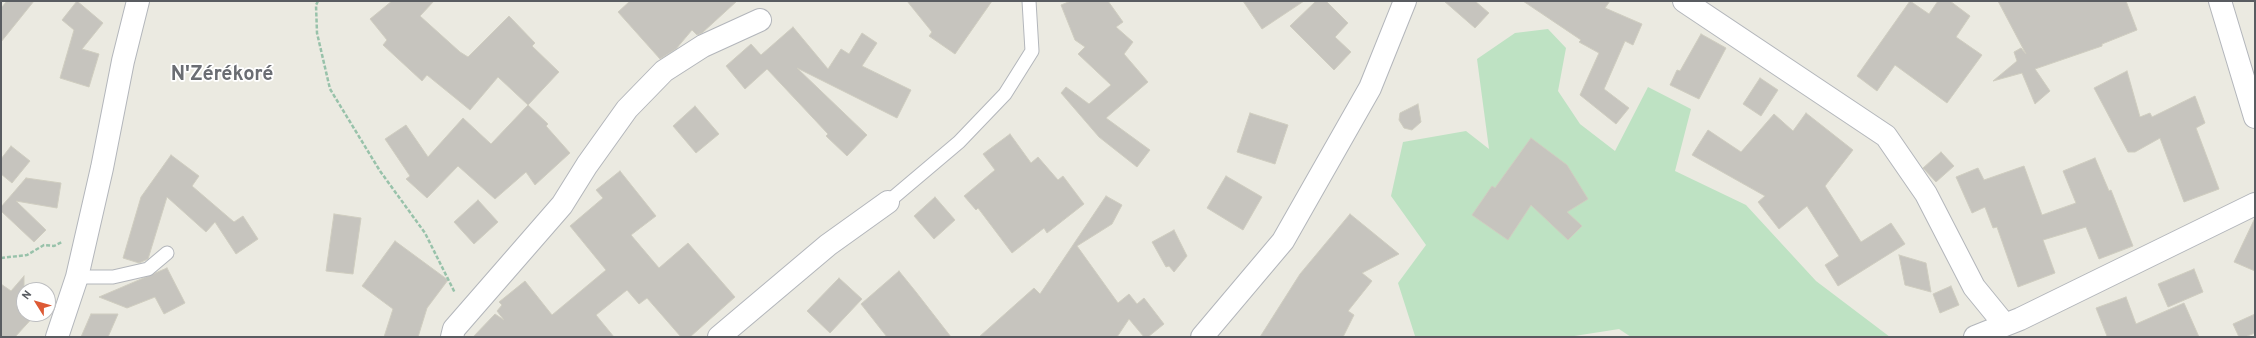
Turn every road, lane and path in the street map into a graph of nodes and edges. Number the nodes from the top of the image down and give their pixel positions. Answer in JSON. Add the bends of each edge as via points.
{"nodes":[{"id":1,"x":138,"y":1,"type":"edge"},
{"id":2,"x":318,"y":1,"type":"edge"},
{"id":3,"x":1028,"y":1,"type":"edge"},
{"id":4,"x":1405,"y":1,"type":"edge"},
{"id":5,"x":1684,"y":1,"type":"edge"},
{"id":6,"x":2220,"y":1,"type":"edge"},
{"id":7,"x":760,"y":20,"type":"dead end"},
{"id":8,"x":2255,"y":117,"type":"edge"},
{"id":9,"x":888,"y":202,"type":"joint"},
{"id":10,"x":2255,"y":204,"type":"edge"},
{"id":11,"x":88,"y":226,"type":"junction"},
{"id":12,"x":167,"y":253,"type":"dead end"},
{"id":13,"x":1,"y":258,"type":"edge"},
{"id":14,"x":77,"y":278,"type":"junction"},
{"id":15,"x":2017,"y":327,"type":"edge"},
{"id":16,"x":453,"y":333,"type":"edge"},
{"id":17,"x":57,"y":337,"type":"edge"},
{"id":18,"x":719,"y":337,"type":"edge"},
{"id":19,"x":1202,"y":337,"type":"edge"},
{"id":20,"x":1975,"y":337,"type":"edge"}],
"edges":[{"from":1,"to":11,"type":"street"},
{"from":2,"to":16,"type":"path","via":[[317,33],[330,89],[380,171],[428,240],[455,291]]},
{"from":3,"to":9,"type":"lane","via":[[1032,51],[1005,94],[959,142]]},
{"from":4,"to":19,"type":"street","via":[[1370,88],[1283,241]]},
{"from":5,"to":15,"type":"street","via":[[1886,136],[1926,194],[1974,287]]},
{"from":6,"to":8,"type":"street"},
{"from":7,"to":16,"type":"street","via":[[703,46],[658,77],[627,109],[562,205]]},
{"from":9,"to":18,"type":"street","via":[[828,245]]},
{"from":10,"to":15,"type":"street"},
{"from":11,"to":13,"type":"path","via":[[54,246],[44,244],[27,255]]},
{"from":11,"to":14,"type":"street"},
{"from":12,"to":14,"type":"lane","via":[[148,269],[113,277]]},
{"from":14,"to":17,"type":"street"},
{"from":15,"to":20,"type":"street"}]}
